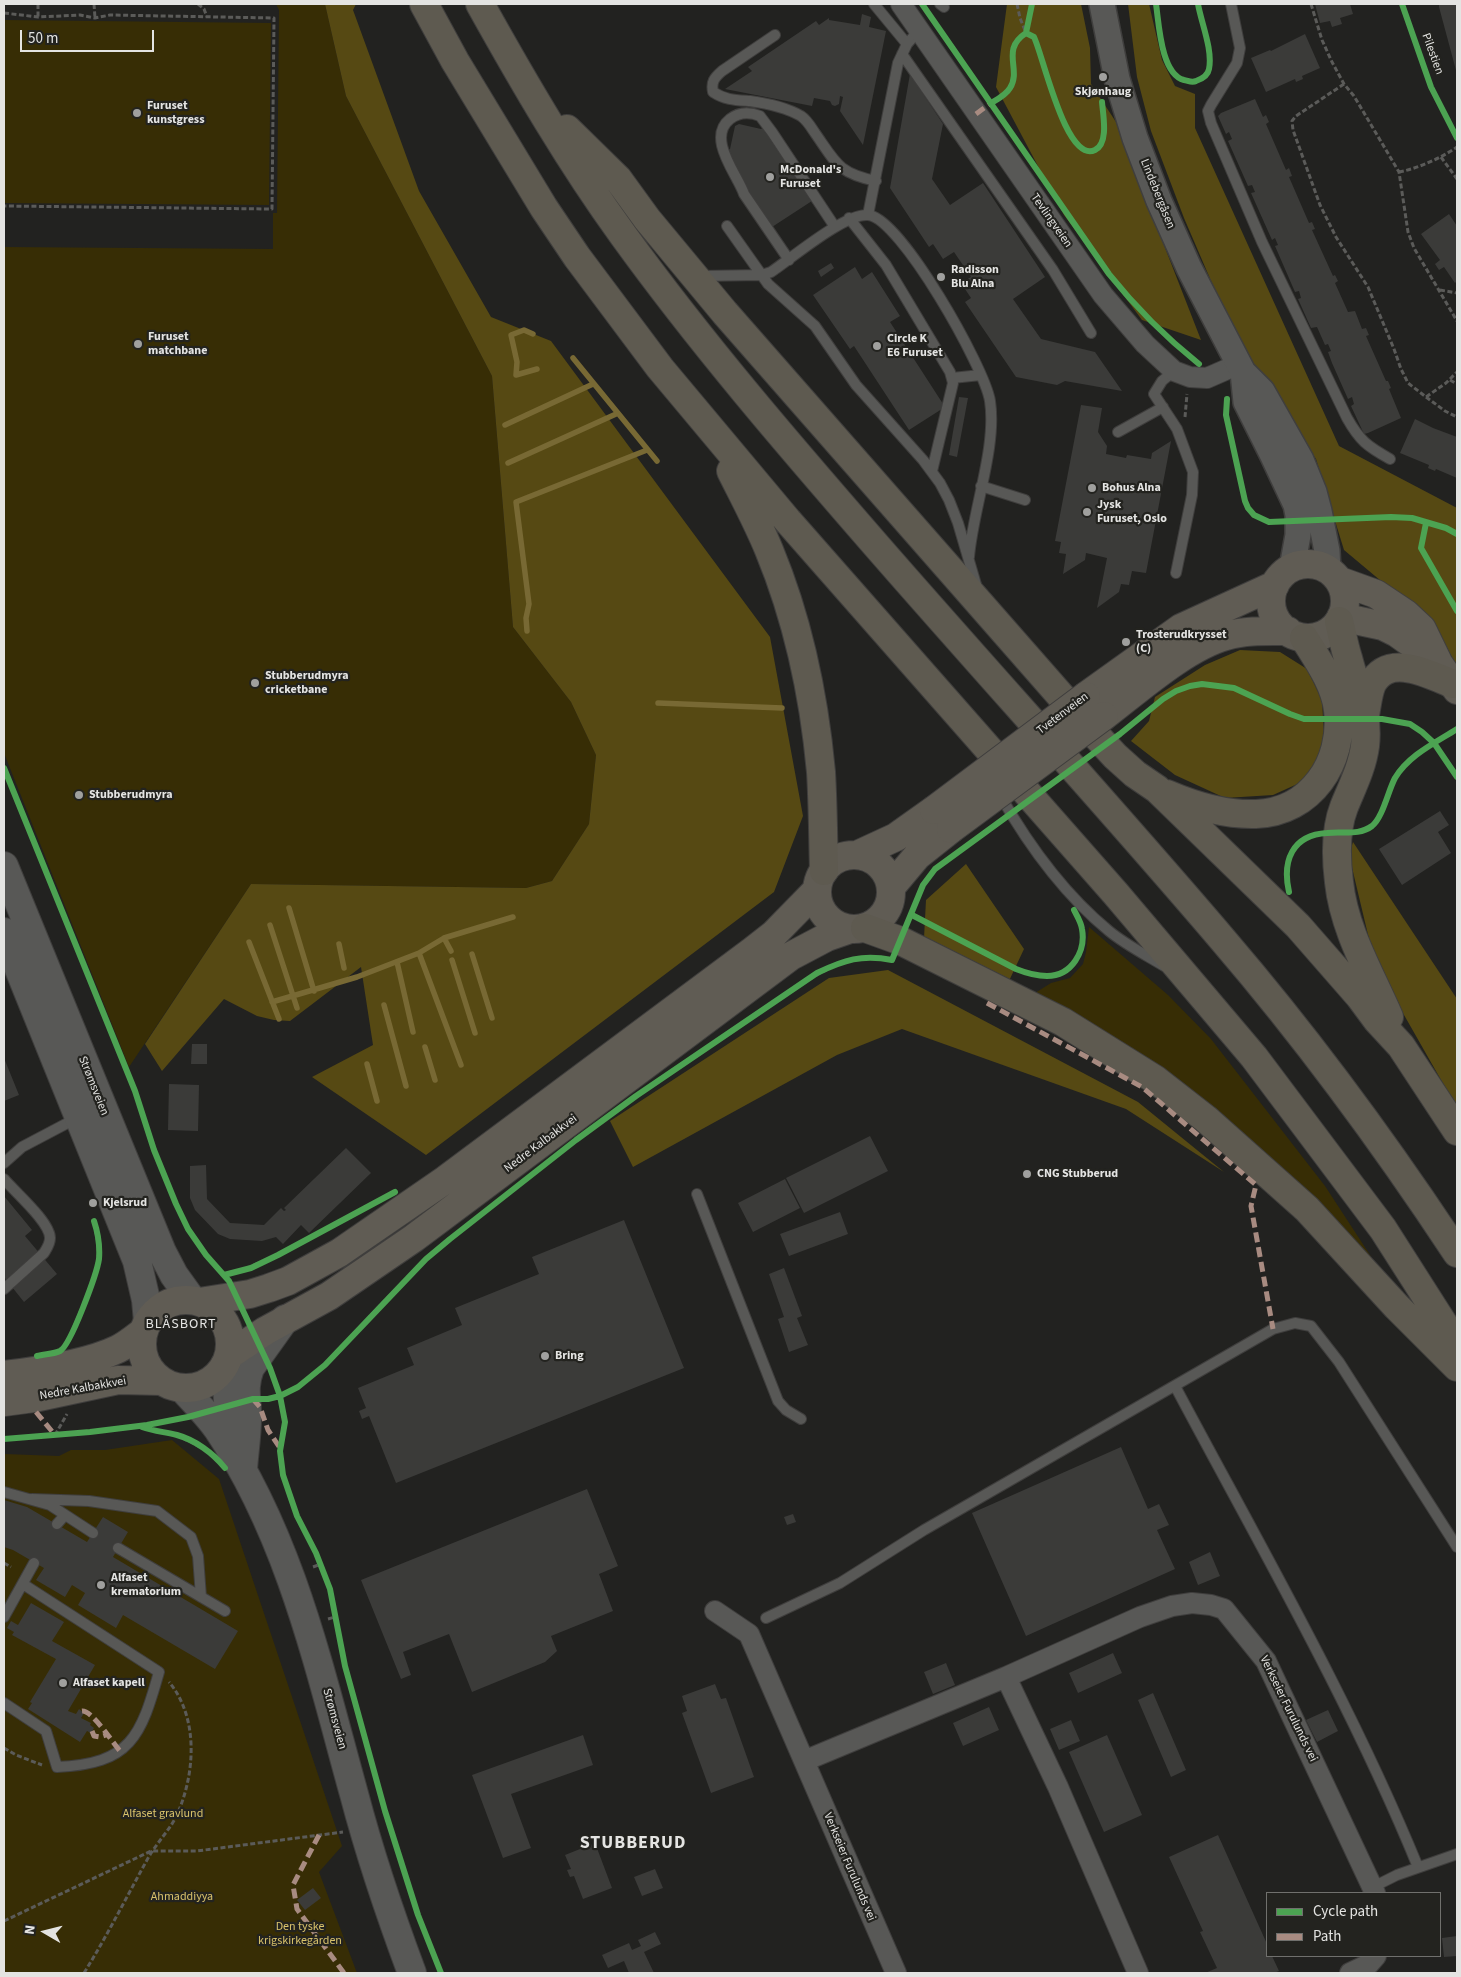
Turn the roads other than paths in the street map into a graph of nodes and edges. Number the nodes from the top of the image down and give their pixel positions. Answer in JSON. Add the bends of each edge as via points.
{"nodes":[{"id":1,"x":424,"y":4,"type":"edge"},
{"id":2,"x":480,"y":4,"type":"edge"},
{"id":3,"x":874,"y":4,"type":"edge"},
{"id":4,"x":901,"y":4,"type":"edge"},
{"id":5,"x":1102,"y":4,"type":"edge"},
{"id":6,"x":1231,"y":4,"type":"edge"},
{"id":7,"x":775,"y":35,"type":"dead end"},
{"id":8,"x":910,"y":42,"type":"junction"},
{"id":9,"x":535,"y":98,"type":"junction"},
{"id":10,"x":876,"y":181,"type":"junction"},
{"id":11,"x":868,"y":215,"type":"junction"},
{"id":12,"x":849,"y":218,"type":"junction"},
{"id":13,"x":727,"y":226,"type":"dead end"},
{"id":14,"x":835,"y":227,"type":"junction"},
{"id":15,"x":789,"y":260,"type":"junction"},
{"id":16,"x":762,"y":275,"type":"junction"},
{"id":17,"x":694,"y":276,"type":"junction"},
{"id":18,"x":1091,"y":333,"type":"dead end"},
{"id":19,"x":1241,"y":368,"type":"junction"},
{"id":20,"x":1174,"y":371,"type":"junction"},
{"id":21,"x":981,"y":375,"type":"junction"},
{"id":22,"x":952,"y":378,"type":"junction"},
{"id":23,"x":1163,"y":408,"type":"junction"},
{"id":24,"x":710,"y":429,"type":"junction"},
{"id":25,"x":1118,"y":432,"type":"dead end"},
{"id":26,"x":1390,"y":459,"type":"dead end"},
{"id":27,"x":932,"y":471,"type":"junction"},
{"id":28,"x":981,"y":486,"type":"junction"},
{"id":29,"x":1025,"y":500,"type":"dead end"},
{"id":30,"x":969,"y":558,"type":"junction"},
{"id":31,"x":1176,"y":573,"type":"dead end"},
{"id":32,"x":1284,"y":576,"type":"junction"},
{"id":33,"x":1334,"y":576,"type":"junction"},
{"id":34,"x":982,"y":608,"type":"junction"},
{"id":35,"x":1340,"y":619,"type":"junction"},
{"id":36,"x":1296,"y":634,"type":"junction"},
{"id":37,"x":1450,"y":680,"type":"edge"},
{"id":38,"x":1095,"y":706,"type":"junction"},
{"id":39,"x":1359,"y":709,"type":"junction"},
{"id":40,"x":963,"y":720,"type":"junction"},
{"id":41,"x":1157,"y":789,"type":"junction"},
{"id":42,"x":943,"y":819,"type":"junction"},
{"id":43,"x":857,"y":855,"type":"junction"},
{"id":44,"x":4,"y":866,"type":"edge"},
{"id":45,"x":821,"y":881,"type":"junction"},
{"id":46,"x":891,"y":887,"type":"junction"},
{"id":47,"x":857,"y":928,"type":"junction"},
{"id":48,"x":4,"y":932,"type":"edge"},
{"id":49,"x":1194,"y":984,"type":"junction"},
{"id":50,"x":1401,"y":1046,"type":"junction"},
{"id":51,"x":79,"y":1117,"type":"junction"},
{"id":52,"x":1457,"y":1131,"type":"edge"},
{"id":53,"x":4,"y":1163,"type":"edge"},
{"id":54,"x":4,"y":1179,"type":"edge"},
{"id":55,"x":697,"y":1194,"type":"dead end"},
{"id":56,"x":1457,"y":1253,"type":"edge"},
{"id":57,"x":4,"y":1289,"type":"edge"},
{"id":58,"x":196,"y":1301,"type":"junction"},
{"id":59,"x":285,"y":1319,"type":"junction"},
{"id":60,"x":146,"y":1327,"type":"junction"},
{"id":61,"x":1457,"y":1345,"type":"edge"},
{"id":62,"x":227,"y":1360,"type":"junction"},
{"id":63,"x":1457,"y":1367,"type":"edge"},
{"id":64,"x":4,"y":1375,"type":"edge"},
{"id":65,"x":172,"y":1385,"type":"junction"},
{"id":66,"x":1175,"y":1386,"type":"junction"},
{"id":67,"x":4,"y":1402,"type":"edge"},
{"id":68,"x":801,"y":1420,"type":"dead end"},
{"id":69,"x":242,"y":1470,"type":"junction"},
{"id":70,"x":4,"y":1492,"type":"edge"},
{"id":71,"x":32,"y":1499,"type":"junction"},
{"id":72,"x":65,"y":1515,"type":"junction"},
{"id":73,"x":57,"y":1524,"type":"dead end"},
{"id":74,"x":93,"y":1533,"type":"dead end"},
{"id":75,"x":1457,"y":1547,"type":"edge"},
{"id":76,"x":118,"y":1548,"type":"dead end"},
{"id":77,"x":34,"y":1563,"type":"dead end"},
{"id":78,"x":23,"y":1584,"type":"junction"},
{"id":79,"x":200,"y":1597,"type":"junction"},
{"id":80,"x":715,"y":1610,"type":"dead end"},
{"id":81,"x":225,"y":1611,"type":"dead end"},
{"id":82,"x":4,"y":1617,"type":"edge"},
{"id":83,"x":766,"y":1618,"type":"dead end"},
{"id":84,"x":1006,"y":1677,"type":"junction"},
{"id":85,"x":4,"y":1703,"type":"edge"},
{"id":86,"x":804,"y":1761,"type":"junction"},
{"id":87,"x":1457,"y":1854,"type":"edge"},
{"id":88,"x":1418,"y":1867,"type":"junction"},
{"id":89,"x":1374,"y":1890,"type":"edge"},
{"id":90,"x":1375,"y":1957,"type":"edge"},
{"id":91,"x":412,"y":1973,"type":"edge"},
{"id":92,"x":896,"y":1973,"type":"edge"},
{"id":93,"x":1138,"y":1973,"type":"edge"},
{"id":94,"x":1350,"y":1973,"type":"edge"}],
"edges":[{"from":1,"to":24,"type":"highway","via":[[496,130],[555,224],[626,323]]},
{"from":2,"to":9,"type":"highway"},
{"from":3,"to":8,"type":"lane"},
{"from":4,"to":8,"type":"street","name":"Tevlingveien"},
{"from":5,"to":19,"type":"street","name":"Lindebergåsen","via":[[1120,88],[1159,201],[1189,268]]},
{"from":6,"to":26,"type":"lane","via":[[1240,48],[1237,64],[1208,111],[1211,123],[1262,242],[1347,418],[1358,437]]},
{"from":7,"to":10,"type":"lane","via":[[722,71],[712,84],[713,92],[721,98],[797,114],[807,122],[844,170]]},
{"from":8,"to":10,"type":"lane","via":[[896,72]]},
{"from":8,"to":18,"type":"lane"},
{"from":8,"to":20,"type":"street","name":"Tevlingveien","via":[[976,114],[1103,295],[1145,344]]},
{"from":9,"to":17,"type":"highway","via":[[618,179]]},
{"from":9,"to":56,"type":"highway","via":[[622,234],[705,343],[831,494],[1225,942],[1340,1084]]},
{"from":10,"to":11,"type":"lane"},
{"from":11,"to":12,"type":"lane"},
{"from":11,"to":21,"type":"lane","via":[[891,229],[926,276],[950,314]]},
{"from":12,"to":14,"type":"lane"},
{"from":12,"to":22,"type":"lane","via":[[886,265]]},
{"from":13,"to":16,"type":"lane"},
{"from":14,"to":15,"type":"lane"},
{"from":14,"to":15,"type":"lane","via":[[760,116],[742,114],[730,119],[720,138],[725,157],[744,194]]},
{"from":15,"to":16,"type":"lane"},
{"from":16,"to":17,"type":"lane"},
{"from":16,"to":27,"type":"lane","via":[[773,290],[815,326],[856,385]]},
{"from":17,"to":34,"type":"highway"},
{"from":19,"to":20,"type":"street","name":"Tevlingveien","via":[[1207,378],[1190,377]]},
{"from":19,"to":32,"type":"street","name":"Lindebergåsen","via":[[1246,402],[1274,456],[1298,515],[1298,535]]},
{"from":19,"to":33,"type":"street","name":"Lindebergåsen","via":[[1262,391],[1308,476]]},
{"from":20,"to":23,"type":"lane","via":[[1154,394]]},
{"from":21,"to":22,"type":"lane"},
{"from":21,"to":28,"type":"lane","via":[[990,400],[990,426]]},
{"from":22,"to":27,"type":"lane"},
{"from":23,"to":25,"type":"lane"},
{"from":23,"to":31,"type":"lane","via":[[1177,429],[1193,472],[1192,495]]},
{"from":24,"to":40,"type":"highway"},
{"from":24,"to":45,"type":"highway","via":[[755,518],[795,624],[815,720],[821,772]]},
{"from":27,"to":30,"type":"lane","via":[[950,500]]},
{"from":28,"to":29,"type":"lane"},
{"from":28,"to":30,"type":"lane"},
{"from":30,"to":34,"type":"lane"},
{"from":32,"to":33,"type":"highway","name":"Tvetenveien","via":[[1310,564]]},
{"from":32,"to":36,"type":"highway","via":[[1272,602],[1273,610],[1281,626]]},
{"from":32,"to":38,"type":"highway","name":"Tvetenveien","via":[[1181,628]]},
{"from":33,"to":35,"type":"highway","via":[[1345,599]]},
{"from":33,"to":37,"type":"highway","name":"Tvetenveien","via":[[1376,594],[1406,614],[1422,629]]},
{"from":34,"to":41,"type":"highway","via":[[1115,756]]},
{"from":35,"to":36,"type":"highway","name":"Tvetenveien","via":[[1324,634]]},
{"from":35,"to":37,"type":"highway","via":[[1383,626],[1397,633]]},
{"from":35,"to":39,"type":"highway"},
{"from":36,"to":38,"type":"highway","name":"Tvetenveien","via":[[1245,632],[1226,636],[1207,643]]},
{"from":36,"to":39,"type":"highway","via":[[1325,674]]},
{"from":37,"to":39,"type":"highway","via":[[1396,667],[1380,674]]},
{"from":38,"to":42,"type":"highway","name":"Tvetenveien","bridge":true},
{"from":39,"to":41,"type":"highway","via":[[1338,717],[1338,738],[1330,766],[1314,788],[1293,803],[1270,812],[1246,814],[1180,799]]},
{"from":39,"to":50,"type":"highway","via":[[1362,758],[1344,808],[1337,850],[1339,884],[1358,949]]},
{"from":40,"to":49,"type":"highway"},
{"from":40,"to":49,"type":"lane","via":[[1017,825],[1042,861],[1111,933]]},
{"from":41,"to":50,"type":"highway","via":[[1298,926]]},
{"from":42,"to":43,"type":"highway","name":"Tvetenveien"},
{"from":42,"to":46,"type":"highway","name":"Tvetenveien"},
{"from":43,"to":45,"type":"highway","via":[[835,861]]},
{"from":43,"to":46,"type":"highway","via":[[875,862],[888,877]]},
{"from":44,"to":58,"type":"main road","name":"Strømsveien","via":[[164,1257]]},
{"from":45,"to":47,"type":"highway","via":[[818,901],[822,911],[839,926]]},
{"from":45,"to":58,"type":"highway","via":[[774,934],[751,952],[482,1154],[360,1239],[288,1281],[250,1294]]},
{"from":46,"to":47,"type":"highway","via":[[886,912],[880,919]]},
{"from":47,"to":59,"type":"highway","name":"Nedre Kalbakkvei","via":[[827,937],[791,956],[414,1238],[329,1296]]},
{"from":47,"to":63,"type":"highway","via":[[901,941],[1063,1022],[1156,1080],[1206,1119],[1307,1209]]},
{"from":48,"to":51,"type":"main road","name":"Strømsveien"},
{"from":49,"to":61,"type":"highway","via":[[1347,1179]]},
{"from":50,"to":52,"type":"highway"},
{"from":51,"to":53,"type":"lane","via":[[22,1147]]},
{"from":51,"to":60,"type":"main road","name":"Strømsveien","via":[[137,1262],[146,1300]]},
{"from":54,"to":57,"type":"lane","via":[[44,1223],[50,1238],[44,1253]]},
{"from":55,"to":68,"type":"lane","via":[[778,1401]]},
{"from":58,"to":60,"type":"highway","via":[[171,1302],[162,1307]]},
{"from":58,"to":62,"type":"highway","via":[[211,1308],[227,1329],[230,1342]]},
{"from":59,"to":62,"type":"highway","name":"Nedre Kalbakkvei","via":[[246,1342]]},
{"from":59,"to":69,"type":"main road","via":[[250,1368],[245,1396],[248,1417]]},
{"from":60,"to":64,"type":"highway","via":[[125,1345],[105,1354]]},
{"from":60,"to":65,"type":"highway","via":[[142,1342],[145,1359],[153,1374]]},
{"from":62,"to":65,"type":"highway","via":[[203,1385]]},
{"from":62,"to":69,"type":"main road","name":"Strømsveien","via":[[229,1412]]},
{"from":65,"to":67,"type":"highway","name":"Nedre Kalbakkvei","via":[[118,1380]]},
{"from":65,"to":69,"type":"main road","name":"Strømsveien","via":[[216,1428]]},
{"from":66,"to":75,"type":"lane","via":[[1273,1330],[1295,1323],[1311,1326],[1339,1362]]},
{"from":66,"to":83,"type":"lane","via":[[924,1530],[840,1583]]},
{"from":66,"to":88,"type":"lane","via":[[1344,1706]]},
{"from":69,"to":91,"type":"main road","name":"Strømsveien","via":[[279,1544],[299,1599],[372,1856]]},
{"from":70,"to":71,"type":"lane"},
{"from":71,"to":72,"type":"lane"},
{"from":71,"to":79,"type":"lane","via":[[89,1501],[157,1511],[191,1537],[198,1556]]},
{"from":72,"to":73,"type":"lane"},
{"from":72,"to":74,"type":"lane"},
{"from":76,"to":79,"type":"lane"},
{"from":77,"to":78,"type":"lane"},
{"from":78,"to":82,"type":"lane"},
{"from":78,"to":85,"type":"lane","via":[[159,1672],[150,1705],[132,1740],[102,1760],[74,1766],[57,1767],[46,1731]]},
{"from":79,"to":81,"type":"lane"},
{"from":80,"to":86,"type":"street","name":"Verkseier Furulunds vei","via":[[749,1634]]},
{"from":84,"to":86,"type":"street","name":"Verkseier Furulunds vei"},
{"from":84,"to":89,"type":"street","name":"Verkseier Furulunds vei","via":[[1172,1606],[1192,1603],[1224,1609],[1266,1661]]},
{"from":84,"to":93,"type":"street","via":[[1058,1787]]},
{"from":86,"to":92,"type":"street","name":"Verkseier Furulunds vei"},
{"from":87,"to":88,"type":"lane"},
{"from":88,"to":89,"type":"lane","via":[[1397,1875]]},
{"from":90,"to":94,"type":"street","via":[[1370,1964]]}]}
